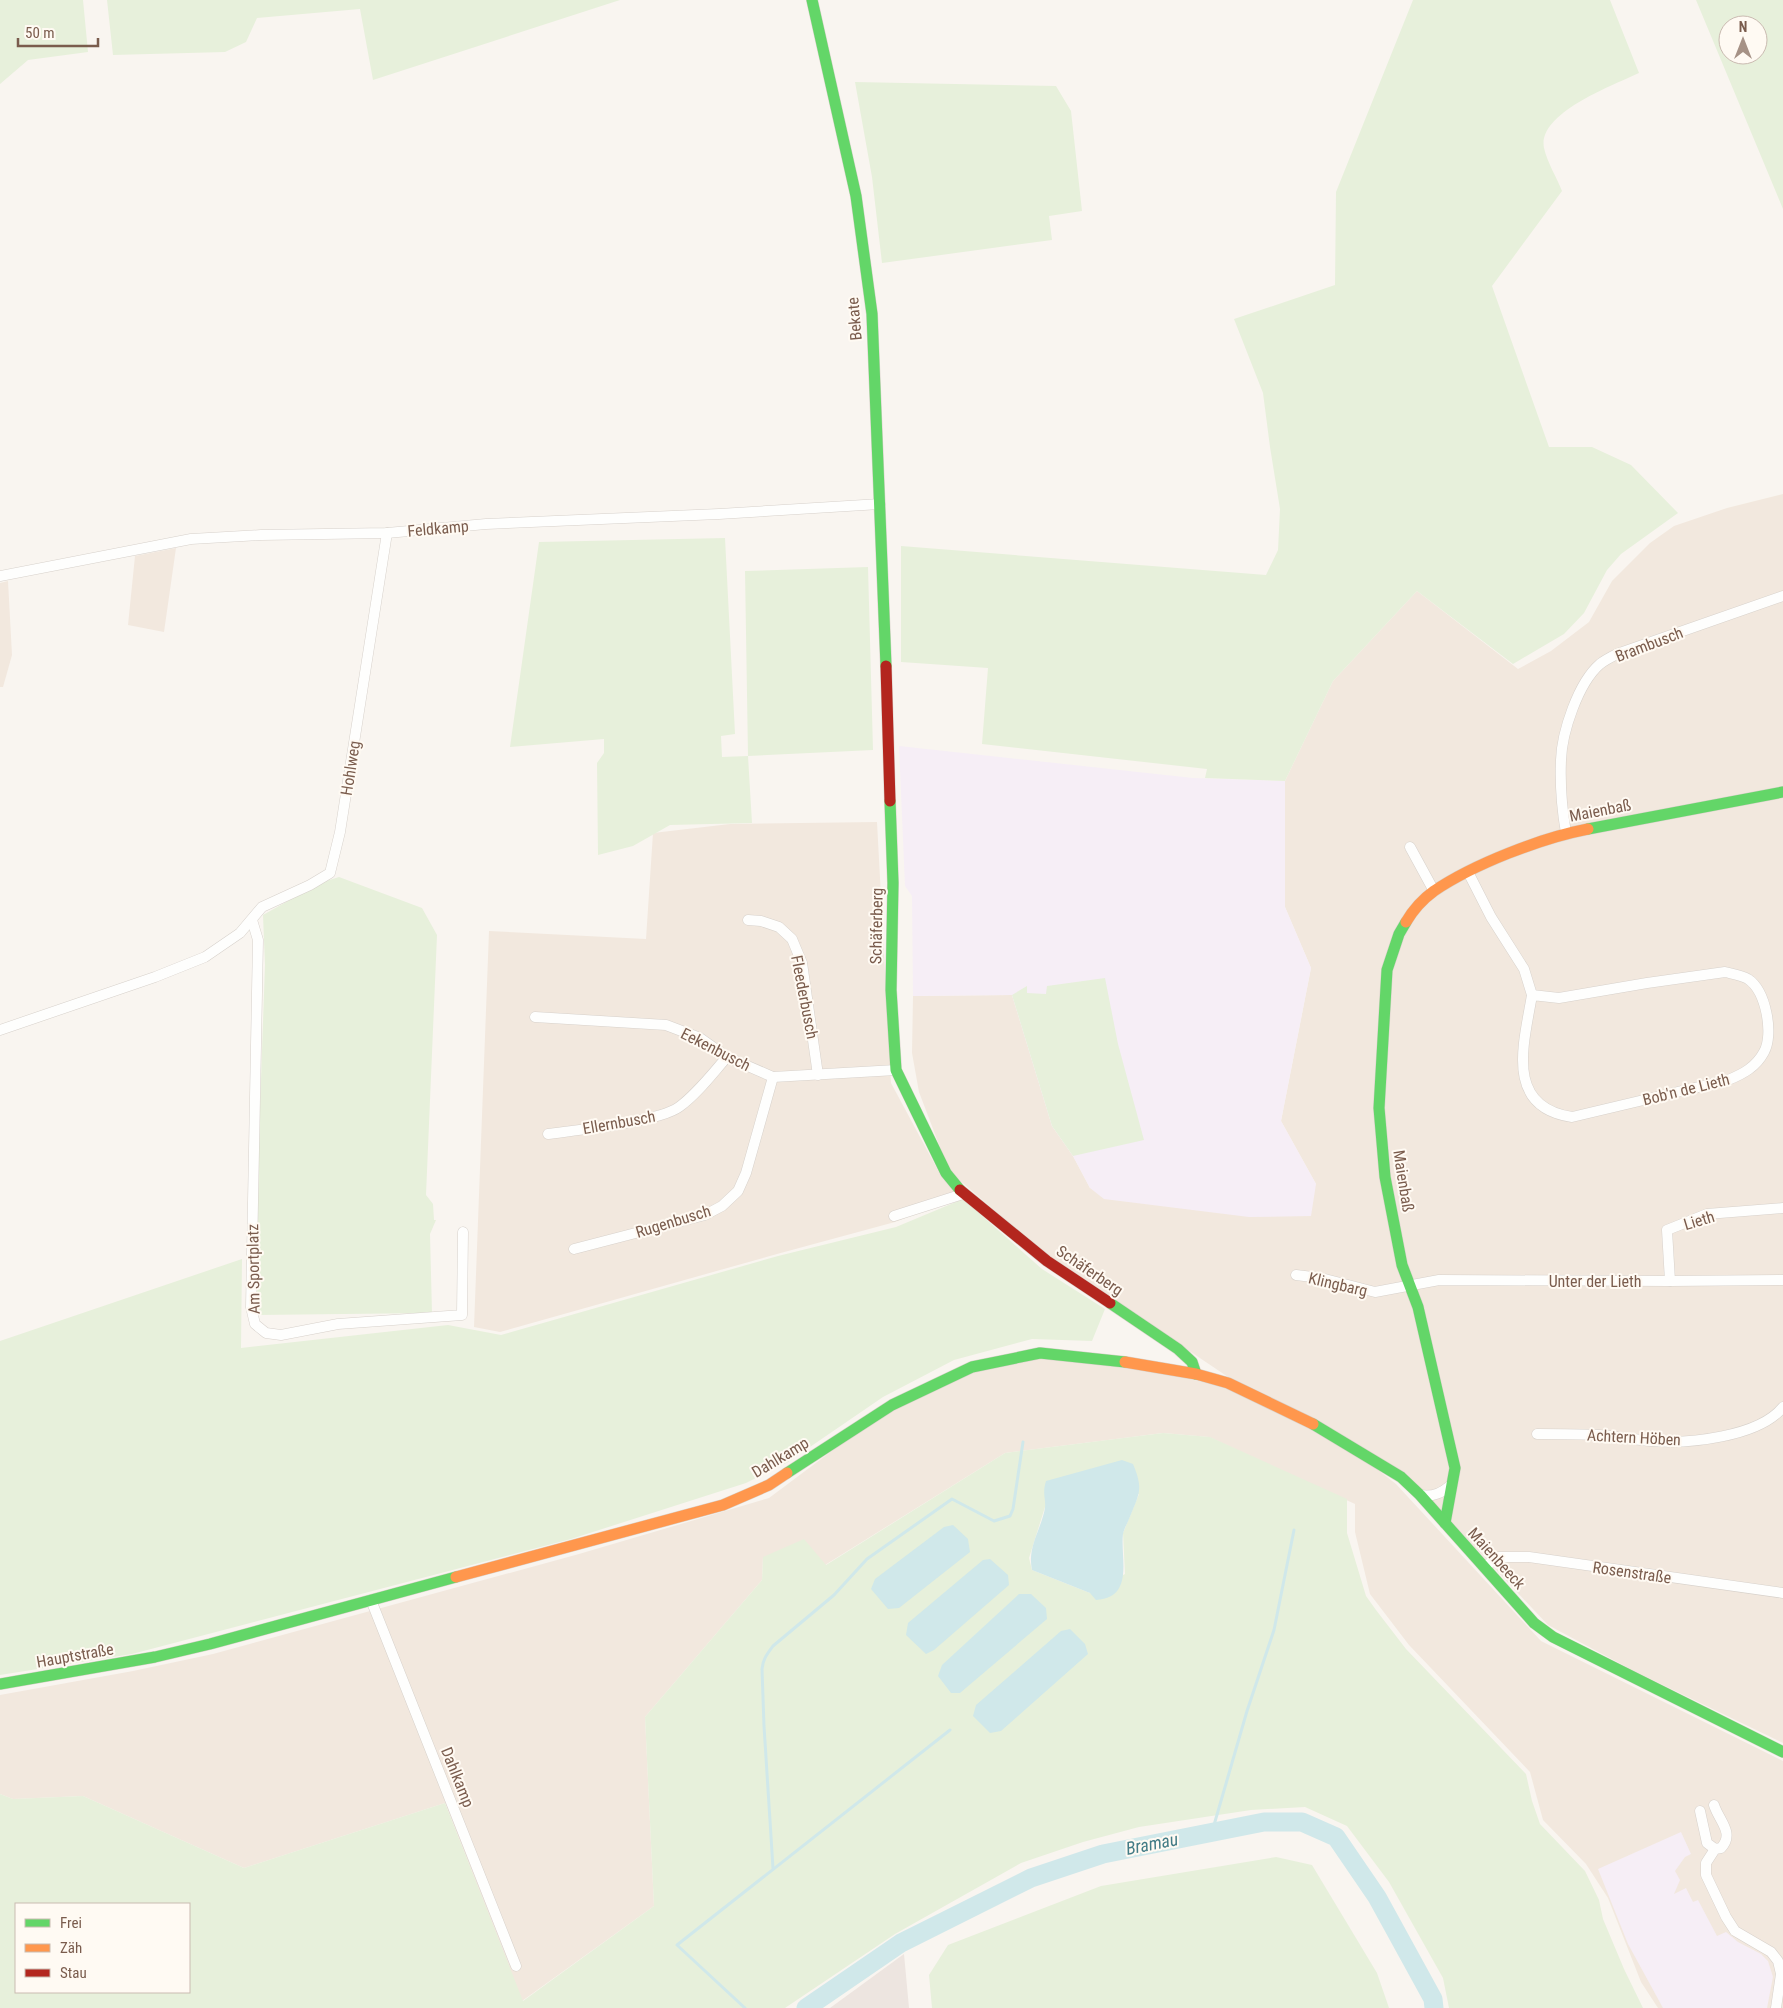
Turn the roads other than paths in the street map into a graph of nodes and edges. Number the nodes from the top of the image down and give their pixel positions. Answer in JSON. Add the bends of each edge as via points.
{"nodes":[{"id":1,"x":812,"y":0,"type":"edge"},
{"id":2,"x":880,"y":504,"type":"junction"},
{"id":3,"x":386,"y":532,"type":"junction"},
{"id":4,"x":0,"y":576,"type":"edge"},
{"id":5,"x":1783,"y":596,"type":"edge"},
{"id":6,"x":886,"y":641,"type":"joint"},
{"id":7,"x":1783,"y":792,"type":"edge"},
{"id":8,"x":1566,"y":833,"type":"junction"},
{"id":9,"x":1410,"y":847,"type":"dead end"},
{"id":10,"x":1468,"y":872,"type":"junction"},
{"id":11,"x":1434,"y":891,"type":"junction"},
{"id":12,"x":252,"y":920,"type":"junction"},
{"id":13,"x":748,"y":920,"type":"dead end"},
{"id":14,"x":1532,"y":995,"type":"junction"},
{"id":15,"x":535,"y":1017,"type":"dead end"},
{"id":16,"x":0,"y":1030,"type":"edge"},
{"id":17,"x":727,"y":1057,"type":"junction"},
{"id":18,"x":896,"y":1070,"type":"junction"},
{"id":19,"x":818,"y":1075,"type":"junction"},
{"id":20,"x":773,"y":1077,"type":"junction"},
{"id":21,"x":548,"y":1134,"type":"dead end"},
{"id":22,"x":963,"y":1194,"type":"junction"},
{"id":23,"x":1783,"y":1208,"type":"edge"},
{"id":24,"x":894,"y":1216,"type":"dead end"},
{"id":25,"x":463,"y":1232,"type":"dead end"},
{"id":26,"x":574,"y":1249,"type":"dead end"},
{"id":27,"x":1296,"y":1275,"type":"dead end"},
{"id":28,"x":1783,"y":1280,"type":"edge"},
{"id":29,"x":1670,"y":1281,"type":"junction"},
{"id":30,"x":1408,"y":1285,"type":"junction"},
{"id":31,"x":1196,"y":1374,"type":"junction"},
{"id":32,"x":1783,"y":1407,"type":"edge"},
{"id":33,"x":1537,"y":1434,"type":"dead end"},
{"id":34,"x":1453,"y":1483,"type":"junction"},
{"id":35,"x":1420,"y":1496,"type":"junction"},
{"id":36,"x":1444,"y":1523,"type":"junction"},
{"id":37,"x":1484,"y":1567,"type":"junction"},
{"id":38,"x":1783,"y":1593,"type":"edge"},
{"id":39,"x":371,"y":1600,"type":"junction"},
{"id":40,"x":155,"y":1658,"type":"joint"},
{"id":41,"x":0,"y":1684,"type":"edge"},
{"id":42,"x":1783,"y":1752,"type":"edge"},
{"id":43,"x":1714,"y":1805,"type":"dead end"},
{"id":44,"x":1700,"y":1811,"type":"dead end"},
{"id":45,"x":1715,"y":1849,"type":"junction"},
{"id":46,"x":516,"y":1966,"type":"dead end"},
{"id":47,"x":1776,"y":2008,"type":"edge"}],
"edges":[{"from":1,"to":2,"type":"street","name":"Bekate","via":[[856,196],[872,314]]},
{"from":2,"to":3,"type":"street","name":"Feldkamp"},
{"from":2,"to":6,"type":"street","name":"Bekate"},
{"from":3,"to":4,"type":"street","name":"Feldkamp","via":[[191,539]]},
{"from":3,"to":12,"type":"street","name":"Hohlweg","via":[[340,832],[330,873],[262,907]]},
{"from":5,"to":8,"type":"street","name":"Brambusch","via":[[1616,654],[1600,664],[1581,690],[1567,725],[1561,758]]},
{"from":6,"to":18,"type":"street","name":"Schäferberg","via":[[893,883],[891,990]]},
{"from":7,"to":8,"type":"street","name":"Maienbaß"},
{"from":8,"to":10,"type":"street","name":"Maienbaß"},
{"from":9,"to":11,"type":"street"},
{"from":10,"to":11,"type":"street","name":"Maienbaß"},
{"from":10,"to":14,"type":"street","name":"Bob'n de Lieth","via":[[1491,917],[1524,969]]},
{"from":11,"to":30,"type":"street","name":"Maienbaß","via":[[1413,910],[1399,934],[1387,970],[1383,1017],[1380,1128],[1385,1177]]},
{"from":12,"to":16,"type":"street","name":"Hohlweg","via":[[223,946],[187,965]]},
{"from":12,"to":25,"type":"street","name":"Am Sportplatz","via":[[258,940],[251,1307],[255,1324],[266,1334],[282,1335],[338,1324],[462,1315]]},
{"from":13,"to":19,"type":"street","name":"Fleederbusch","via":[[779,927],[792,939],[802,963]]},
{"from":14,"to":14,"type":"street","name":"Bob'n de Lieth","via":[[1559,998],[1726,972],[1750,980],[1762,1001],[1767,1014],[1765,1051],[1756,1064],[1728,1080],[1572,1117],[1556,1114],[1541,1106],[1530,1094],[1524,1078],[1523,1044]]},
{"from":15,"to":17,"type":"street","name":"Eekenbusch","via":[[666,1025],[700,1038]]},
{"from":17,"to":20,"type":"street","name":"Eekenbusch"},
{"from":17,"to":21,"type":"street","name":"Ellernbusch","via":[[678,1108],[653,1118]]},
{"from":18,"to":19,"type":"street","name":"Eekenbusch"},
{"from":18,"to":22,"type":"street","name":"Schäferberg","via":[[946,1173]]},
{"from":19,"to":20,"type":"street","name":"Eekenbusch"},
{"from":20,"to":26,"type":"street","name":"Rugenbusch","via":[[746,1173],[738,1191],[722,1206],[705,1215]]},
{"from":22,"to":24,"type":"street"},
{"from":22,"to":31,"type":"street","name":"Schäferberg","via":[[1047,1261],[1178,1349],[1192,1362]]},
{"from":23,"to":29,"type":"street","name":"Lieth","via":[[1707,1214],[1667,1230]]},
{"from":27,"to":30,"type":"street","name":"Klingbarg","via":[[1375,1292]]},
{"from":28,"to":29,"type":"street","name":"Unter der Lieth"},
{"from":29,"to":30,"type":"street","name":"Unter der Lieth","via":[[1439,1280]]},
{"from":30,"to":34,"type":"street","name":"Maienbaß","via":[[1418,1307],[1428,1346],[1455,1468]]},
{"from":31,"to":35,"type":"street","name":"Maienbeeck","via":[[1237,1387],[1334,1435],[1401,1477]]},
{"from":31,"to":39,"type":"street","name":"Dahlkamp","via":[[1040,1352],[972,1367],[892,1405],[769,1486],[723,1505]]},
{"from":32,"to":33,"type":"street","name":"Achtern Höben","via":[[1766,1422],[1706,1440],[1653,1442],[1600,1435]]},
{"from":34,"to":35,"type":"street","via":[[1432,1496]]},
{"from":34,"to":36,"type":"street","name":"Maienbaß"},
{"from":35,"to":36,"type":"street","name":"Maienbeeck"},
{"from":36,"to":37,"type":"street","name":"Maienbeeck"},
{"from":37,"to":38,"type":"street","name":"Rosenstraße","via":[[1499,1557],[1529,1557]]},
{"from":37,"to":42,"type":"street","name":"Maienbeeck","via":[[1534,1623],[1553,1637]]},
{"from":39,"to":40,"type":"street","name":"Dahlkamp"},
{"from":39,"to":46,"type":"street","name":"Dahlkamp"},
{"from":40,"to":41,"type":"street","name":"Hauptstraße"},
{"from":43,"to":45,"type":"street","via":[[1728,1834],[1726,1843]]},
{"from":44,"to":45,"type":"street","via":[[1707,1843]]},
{"from":45,"to":47,"type":"street","via":[[1706,1863],[1706,1875],[1738,1934],[1771,1952],[1778,1962],[1781,1974]]}]}
